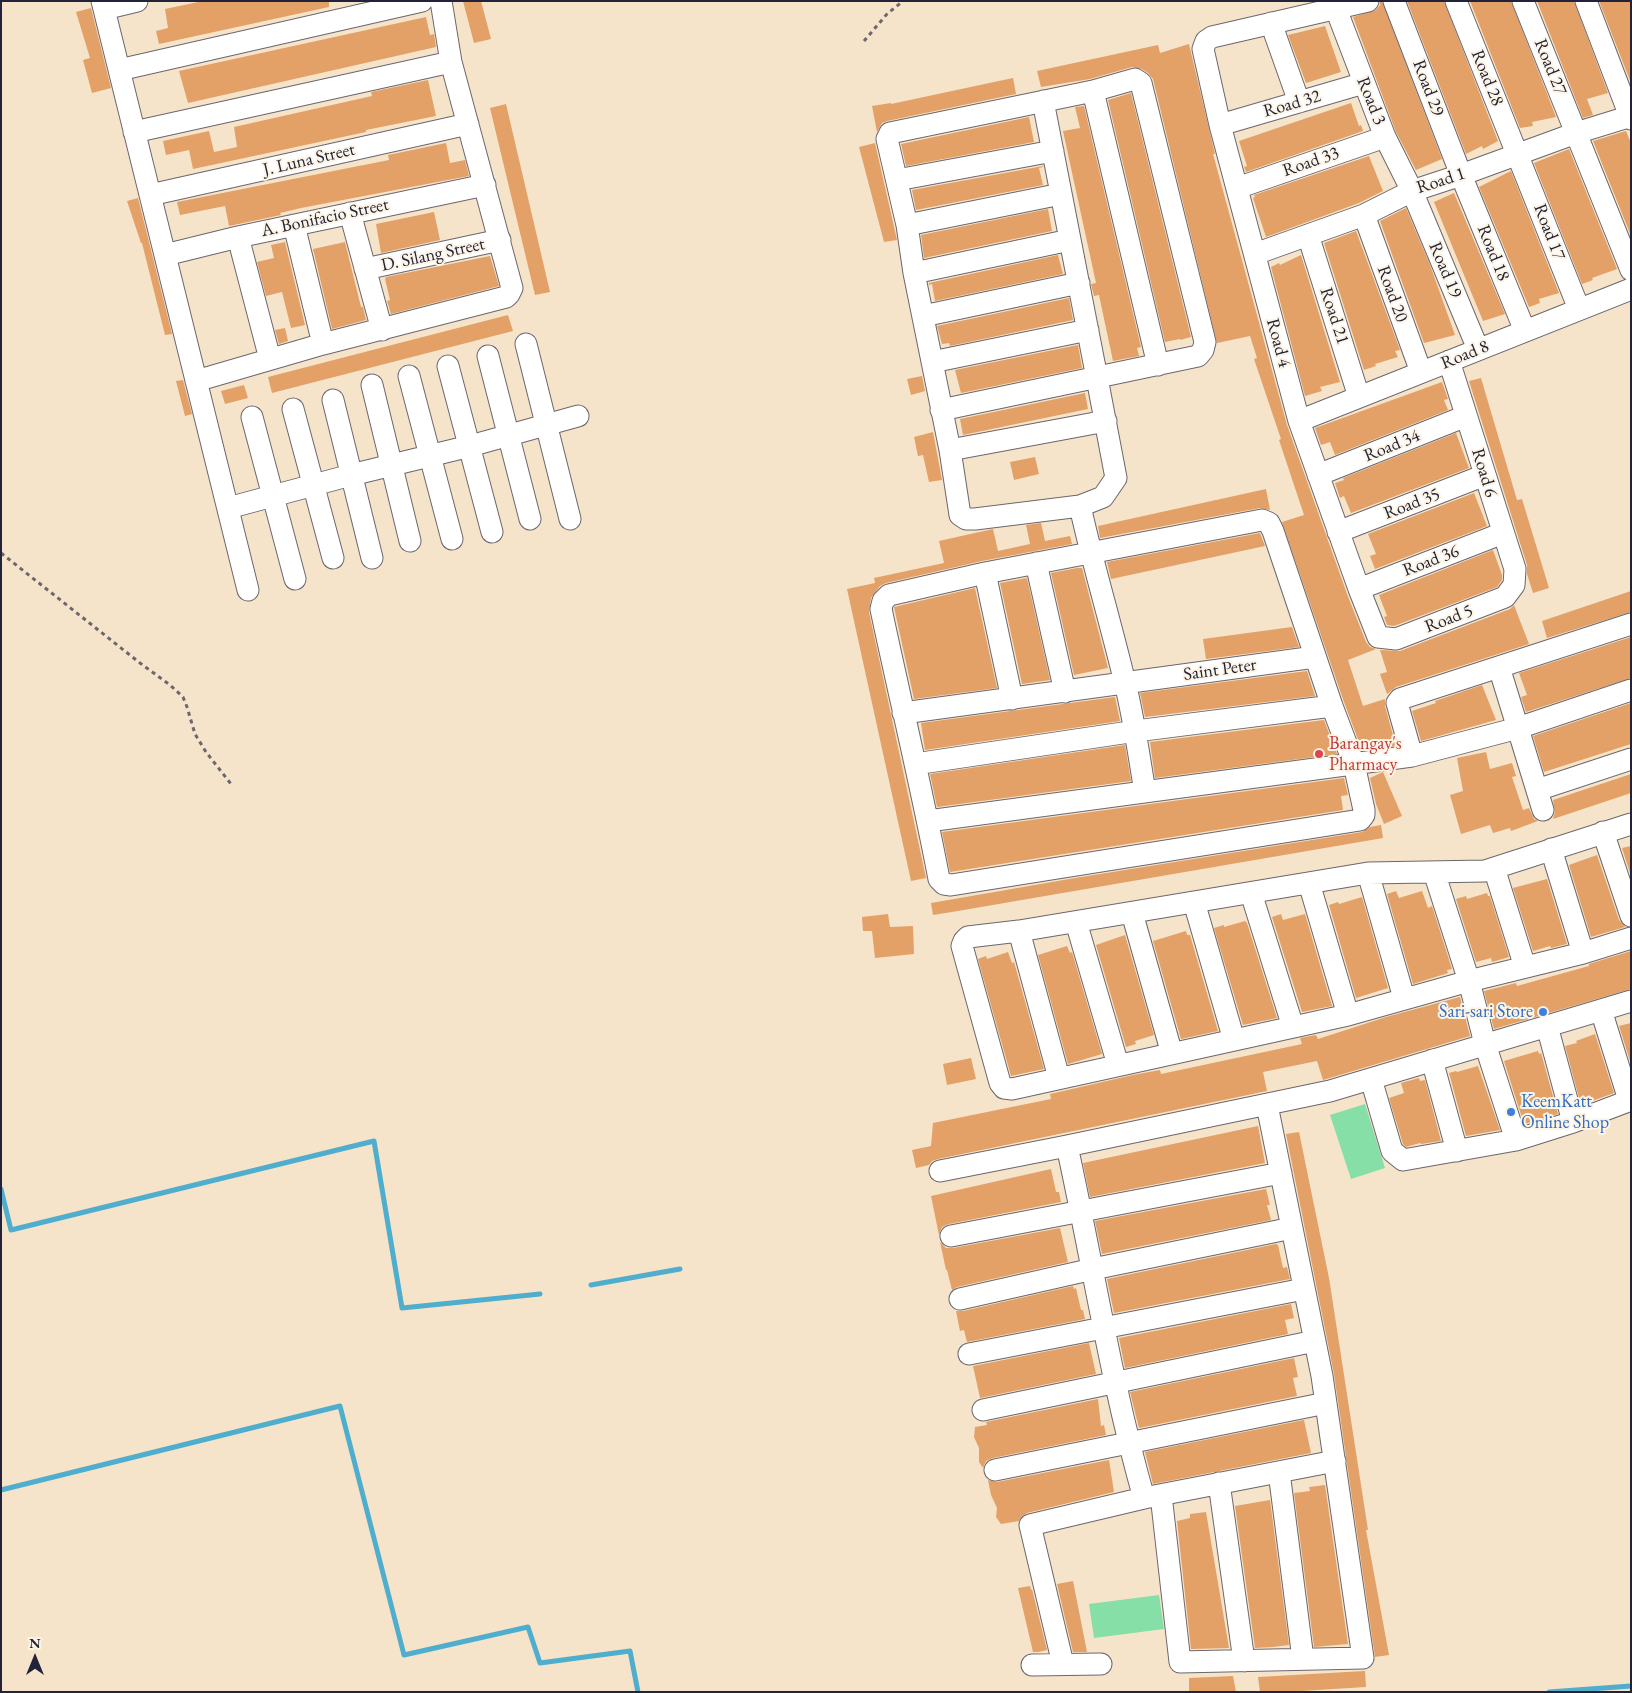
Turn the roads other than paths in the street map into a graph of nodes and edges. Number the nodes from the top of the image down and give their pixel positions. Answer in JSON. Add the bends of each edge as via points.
{"nodes":[{"id":1,"x":137,"y":1,"type":"edge"},
{"id":2,"x":422,"y":1,"type":"edge"},
{"id":3,"x":441,"y":1,"type":"edge"},
{"id":4,"x":1368,"y":1,"type":"edge"},
{"id":5,"x":1394,"y":1,"type":"edge"},
{"id":6,"x":1456,"y":1,"type":"edge"},
{"id":7,"x":1523,"y":1,"type":"edge"},
{"id":8,"x":1586,"y":1,"type":"edge"},
{"id":9,"x":103,"y":5,"type":"edge"},
{"id":10,"x":1336,"y":9,"type":"junction"},
{"id":11,"x":1271,"y":23,"type":"junction"},
{"id":12,"x":451,"y":62,"type":"junction"},
{"id":13,"x":119,"y":70,"type":"junction"},
{"id":14,"x":1364,"y":83,"type":"junction"},
{"id":15,"x":1093,"y":91,"type":"junction"},
{"id":16,"x":1043,"y":102,"type":"junction"},
{"id":17,"x":1299,"y":102,"type":"junction"},
{"id":18,"x":1630,"y":117,"type":"edge"},
{"id":19,"x":468,"y":124,"type":"junction"},
{"id":20,"x":1220,"y":125,"type":"junction"},
{"id":21,"x":134,"y":132,"type":"junction"},
{"id":22,"x":1576,"y":132,"type":"junction"},
{"id":23,"x":1386,"y":136,"type":"junction"},
{"id":24,"x":1053,"y":151,"type":"junction"},
{"id":25,"x":1518,"y":154,"type":"junction"},
{"id":26,"x":1461,"y":175,"type":"junction"},
{"id":27,"x":897,"y":180,"type":"junction"},
{"id":28,"x":485,"y":185,"type":"junction"},
{"id":29,"x":1237,"y":188,"type":"junction"},
{"id":30,"x":1412,"y":191,"type":"junction"},
{"id":31,"x":1061,"y":194,"type":"junction"},
{"id":32,"x":150,"y":196,"type":"junction"},
{"id":33,"x":350,"y":213,"type":"junction"},
{"id":34,"x":1364,"y":215,"type":"junction"},
{"id":35,"x":294,"y":225,"type":"junction"},
{"id":36,"x":906,"y":225,"type":"junction"},
{"id":37,"x":1308,"y":235,"type":"junction"},
{"id":38,"x":238,"y":237,"type":"junction"},
{"id":39,"x":500,"y":240,"type":"junction"},
{"id":40,"x":1070,"y":240,"type":"junction"},
{"id":41,"x":1255,"y":254,"type":"junction"},
{"id":42,"x":165,"y":256,"type":"junction"},
{"id":43,"x":366,"y":269,"type":"junction"},
{"id":44,"x":1631,"y":270,"type":"edge"},
{"id":45,"x":914,"y":273,"type":"junction"},
{"id":46,"x":1079,"y":283,"type":"junction"},
{"id":47,"x":1631,"y":288,"type":"edge"},
{"id":48,"x":1579,"y":309,"type":"junction"},
{"id":49,"x":923,"y":316,"type":"junction"},
{"id":50,"x":382,"y":330,"type":"junction"},
{"id":51,"x":1088,"y":330,"type":"junction"},
{"id":52,"x":1525,"y":331,"type":"junction"},
{"id":53,"x":323,"y":344,"type":"junction"},
{"id":54,"x":526,"y":344,"type":"dead end"},
{"id":55,"x":1478,"y":349,"type":"junction"},
{"id":56,"x":488,"y":356,"type":"dead end"},
{"id":57,"x":270,"y":359,"type":"junction"},
{"id":58,"x":1449,"y":361,"type":"junction"},
{"id":59,"x":932,"y":362,"type":"junction"},
{"id":60,"x":1158,"y":365,"type":"junction"},
{"id":61,"x":448,"y":366,"type":"dead end"},
{"id":62,"x":1421,"y":372,"type":"junction"},
{"id":63,"x":409,"y":376,"type":"dead end"},
{"id":64,"x":1098,"y":378,"type":"junction"},
{"id":65,"x":196,"y":381,"type":"junction"},
{"id":66,"x":372,"y":385,"type":"dead end"},
{"id":67,"x":1359,"y":397,"type":"junction"},
{"id":68,"x":333,"y":400,"type":"dead end"},
{"id":69,"x":293,"y":409,"type":"dead end"},
{"id":70,"x":941,"y":410,"type":"junction"},
{"id":71,"x":578,"y":416,"type":"dead end"},
{"id":72,"x":1466,"y":416,"type":"junction"},
{"id":73,"x":252,"y":417,"type":"dead end"},
{"id":74,"x":1106,"y":421,"type":"junction"},
{"id":75,"x":1299,"y":421,"type":"junction"},
{"id":76,"x":547,"y":425,"type":"junction"},
{"id":77,"x":509,"y":435,"type":"junction"},
{"id":78,"x":470,"y":446,"type":"junction"},
{"id":79,"x":950,"y":450,"type":"junction"},
{"id":80,"x":429,"y":456,"type":"junction"},
{"id":81,"x":391,"y":465,"type":"junction"},
{"id":82,"x":351,"y":475,"type":"junction"},
{"id":83,"x":1318,"y":475,"type":"junction"},
{"id":84,"x":1485,"y":475,"type":"junction"},
{"id":85,"x":313,"y":485,"type":"junction"},
{"id":86,"x":273,"y":495,"type":"junction"},
{"id":87,"x":1080,"y":506,"type":"junction"},
{"id":88,"x":228,"y":508,"type":"junction"},
{"id":89,"x":530,"y":519,"type":"dead end"},
{"id":90,"x":570,"y":519,"type":"dead end"},
{"id":91,"x":492,"y":532,"type":"dead end"},
{"id":92,"x":1338,"y":532,"type":"junction"},
{"id":93,"x":1503,"y":533,"type":"junction"},
{"id":94,"x":452,"y":539,"type":"dead end"},
{"id":95,"x":410,"y":541,"type":"dead end"},
{"id":96,"x":1090,"y":552,"type":"junction"},
{"id":97,"x":333,"y":558,"type":"dead end"},
{"id":98,"x":372,"y":558,"type":"dead end"},
{"id":99,"x":1036,"y":563,"type":"junction"},
{"id":100,"x":985,"y":573,"type":"junction"},
{"id":101,"x":295,"y":579,"type":"dead end"},
{"id":102,"x":1514,"y":586,"type":"joint"},
{"id":103,"x":1359,"y":589,"type":"junction"},
{"id":104,"x":248,"y":590,"type":"dead end"},
{"id":105,"x":1631,"y":624,"type":"edge"},
{"id":106,"x":1378,"y":637,"type":"joint"},
{"id":107,"x":1315,"y":657,"type":"junction"},
{"id":108,"x":1499,"y":667,"type":"junction"},
{"id":109,"x":1125,"y":684,"type":"junction"},
{"id":110,"x":1631,"y":690,"type":"edge"},
{"id":111,"x":1065,"y":692,"type":"junction"},
{"id":112,"x":1012,"y":699,"type":"junction"},
{"id":113,"x":1332,"y":706,"type":"junction"},
{"id":114,"x":903,"y":713,"type":"junction"},
{"id":115,"x":1518,"y":728,"type":"junction"},
{"id":116,"x":1136,"y":732,"type":"junction"},
{"id":117,"x":1412,"y":756,"type":"junction"},
{"id":118,"x":1631,"y":759,"type":"edge"},
{"id":119,"x":915,"y":764,"type":"junction"},
{"id":120,"x":1354,"y":764,"type":"junction"},
{"id":121,"x":1145,"y":792,"type":"junction"},
{"id":122,"x":928,"y":822,"type":"junction"},
{"id":123,"x":1631,"y":824,"type":"edge"},
{"id":124,"x":1603,"y":832,"type":"junction"},
{"id":125,"x":1551,"y":849,"type":"junction"},
{"id":126,"x":1494,"y":868,"type":"junction"},
{"id":127,"x":1434,"y":872,"type":"junction"},
{"id":128,"x":1368,"y":873,"type":"junction"},
{"id":129,"x":1309,"y":883,"type":"junction"},
{"id":130,"x":1251,"y":893,"type":"junction"},
{"id":131,"x":1194,"y":902,"type":"junction"},
{"id":132,"x":1132,"y":912,"type":"junction"},
{"id":133,"x":1631,"y":916,"type":"edge"},
{"id":134,"x":1076,"y":922,"type":"junction"},
{"id":135,"x":1019,"y":931,"type":"junction"},
{"id":136,"x":1631,"y":938,"type":"edge"},
{"id":137,"x":1583,"y":953,"type":"junction"},
{"id":138,"x":1526,"y":967,"type":"junction"},
{"id":139,"x":1468,"y":980,"type":"junction"},
{"id":140,"x":1404,"y":998,"type":"junction"},
{"id":141,"x":1631,"y":1001,"type":"edge"},
{"id":142,"x":1601,"y":1010,"type":"junction"},
{"id":143,"x":1348,"y":1015,"type":"junction"},
{"id":144,"x":1547,"y":1026,"type":"junction"},
{"id":145,"x":1293,"y":1027,"type":"junction"},
{"id":146,"x":1234,"y":1040,"type":"junction"},
{"id":147,"x":1485,"y":1044,"type":"junction"},
{"id":148,"x":1172,"y":1054,"type":"junction"},
{"id":149,"x":1432,"y":1060,"type":"junction"},
{"id":150,"x":1118,"y":1066,"type":"junction"},
{"id":151,"x":1059,"y":1078,"type":"junction"},
{"id":152,"x":1371,"y":1079,"type":"junction"},
{"id":153,"x":1630,"y":1100,"type":"edge"},
{"id":154,"x":1267,"y":1105,"type":"junction"},
{"id":155,"x":1573,"y":1122,"type":"junction"},
{"id":156,"x":1516,"y":1140,"type":"junction"},
{"id":157,"x":1068,"y":1146,"type":"junction"},
{"id":158,"x":1457,"y":1151,"type":"junction"},
{"id":159,"x":940,"y":1171,"type":"dead end"},
{"id":160,"x":1281,"y":1173,"type":"junction"},
{"id":161,"x":1082,"y":1212,"type":"junction"},
{"id":162,"x":1292,"y":1228,"type":"junction"},
{"id":163,"x":951,"y":1236,"type":"dead end"},
{"id":164,"x":1093,"y":1269,"type":"junction"},
{"id":165,"x":1304,"y":1289,"type":"junction"},
{"id":166,"x":960,"y":1299,"type":"dead end"},
{"id":167,"x":1104,"y":1327,"type":"junction"},
{"id":168,"x":1315,"y":1341,"type":"junction"},
{"id":169,"x":969,"y":1354,"type":"dead end"},
{"id":170,"x":1115,"y":1383,"type":"junction"},
{"id":171,"x":1326,"y":1403,"type":"junction"},
{"id":172,"x":983,"y":1410,"type":"dead end"},
{"id":173,"x":1128,"y":1442,"type":"junction"},
{"id":174,"x":1334,"y":1461,"type":"junction"},
{"id":175,"x":995,"y":1470,"type":"dead end"},
{"id":176,"x":1279,"y":1472,"type":"junction"},
{"id":177,"x":1219,"y":1483,"type":"junction"},
{"id":178,"x":1152,"y":1496,"type":"junction"},
{"id":179,"x":1303,"y":1659,"type":"junction"},
{"id":180,"x":1244,"y":1661,"type":"junction"},
{"id":181,"x":1062,"y":1664,"type":"junction"},
{"id":182,"x":1101,"y":1664,"type":"dead end"},
{"id":183,"x":1032,"y":1665,"type":"dead end"}],
"edges":[{"from":1,"to":9,"type":"street"},
{"from":2,"to":13,"type":"street"},
{"from":3,"to":12,"type":"street"},
{"from":4,"to":10,"type":"street"},
{"from":5,"to":26,"type":"street","name":"Road 29"},
{"from":6,"to":25,"type":"street","name":"Road 28"},
{"from":7,"to":22,"type":"street","name":"Road 27"},
{"from":8,"to":18,"type":"street"},
{"from":9,"to":13,"type":"street"},
{"from":10,"to":11,"type":"street"},
{"from":10,"to":14,"type":"street","name":"Road 3"},
{"from":11,"to":17,"type":"street"},
{"from":11,"to":20,"type":"street","name":"Road 4","via":[[1206,42],[1203,49]]},
{"from":12,"to":19,"type":"street"},
{"from":12,"to":21,"type":"street"},
{"from":13,"to":21,"type":"street"},
{"from":14,"to":17,"type":"street","name":"Road 32"},
{"from":14,"to":23,"type":"street","name":"Road 3"},
{"from":15,"to":16,"type":"street"},
{"from":15,"to":60,"type":"street"},
{"from":15,"to":60,"type":"street","via":[[1135,80],[1141,83],[1205,342],[1198,356]]},
{"from":16,"to":24,"type":"street"},
{"from":16,"to":27,"type":"street","via":[[890,133],[887,140]]},
{"from":17,"to":20,"type":"street","name":"Road 32"},
{"from":18,"to":22,"type":"street","name":"Road 1"},
{"from":19,"to":28,"type":"street"},
{"from":19,"to":32,"type":"street","name":"J. Luna Street"},
{"from":20,"to":29,"type":"street","name":"Road 4"},
{"from":21,"to":32,"type":"street"},
{"from":22,"to":25,"type":"street","name":"Road 1"},
{"from":22,"to":44,"type":"street","name":"Road 27"},
{"from":23,"to":29,"type":"street","name":"Road 33"},
{"from":23,"to":30,"type":"street","name":"Road 3"},
{"from":24,"to":27,"type":"street"},
{"from":24,"to":31,"type":"street"},
{"from":25,"to":26,"type":"street","name":"Road 1"},
{"from":25,"to":48,"type":"street","name":"Road 17"},
{"from":26,"to":30,"type":"street","name":"Road 1"},
{"from":26,"to":52,"type":"street","name":"Road 18"},
{"from":27,"to":36,"type":"street"},
{"from":28,"to":33,"type":"street","name":"A. Bonifacio Street"},
{"from":28,"to":39,"type":"street"},
{"from":29,"to":41,"type":"street","name":"Road 4"},
{"from":30,"to":34,"type":"street","name":"Road 1"},
{"from":30,"to":55,"type":"street","name":"Road 19"},
{"from":31,"to":36,"type":"street"},
{"from":31,"to":40,"type":"street"},
{"from":32,"to":42,"type":"street"},
{"from":33,"to":35,"type":"street","name":"A. Bonifacio Street"},
{"from":33,"to":43,"type":"street"},
{"from":34,"to":37,"type":"street","name":"Road 1"},
{"from":34,"to":62,"type":"street","name":"Road 20"},
{"from":35,"to":38,"type":"street","name":"A. Bonifacio Street"},
{"from":35,"to":53,"type":"street"},
{"from":36,"to":45,"type":"street"},
{"from":37,"to":41,"type":"street","name":"Road 1"},
{"from":37,"to":67,"type":"street","name":"Road 21"},
{"from":38,"to":42,"type":"street","name":"A. Bonifacio Street"},
{"from":38,"to":57,"type":"street"},
{"from":39,"to":43,"type":"street","name":"D. Silang Street"},
{"from":39,"to":50,"type":"street","via":[[512,288],[506,297]]},
{"from":40,"to":45,"type":"street"},
{"from":40,"to":46,"type":"street"},
{"from":41,"to":75,"type":"street","name":"Road 4"},
{"from":42,"to":65,"type":"street"},
{"from":43,"to":50,"type":"street"},
{"from":45,"to":49,"type":"street"},
{"from":46,"to":49,"type":"street"},
{"from":46,"to":51,"type":"street"},
{"from":47,"to":48,"type":"street","name":"Road 8"},
{"from":48,"to":52,"type":"street","name":"Road 8"},
{"from":49,"to":59,"type":"street"},
{"from":50,"to":53,"type":"street"},
{"from":51,"to":59,"type":"street"},
{"from":51,"to":64,"type":"street"},
{"from":52,"to":55,"type":"street","name":"Road 8"},
{"from":53,"to":57,"type":"street"},
{"from":54,"to":76,"type":"street"},
{"from":55,"to":58,"type":"street","name":"Road 8"},
{"from":56,"to":77,"type":"street"},
{"from":57,"to":65,"type":"street"},
{"from":58,"to":62,"type":"street","name":"Road 8"},
{"from":58,"to":72,"type":"street","name":"Road 6"},
{"from":59,"to":70,"type":"street"},
{"from":60,"to":64,"type":"street"},
{"from":61,"to":78,"type":"street"},
{"from":62,"to":67,"type":"street","name":"Road 8"},
{"from":63,"to":80,"type":"street"},
{"from":64,"to":70,"type":"street"},
{"from":64,"to":74,"type":"street"},
{"from":65,"to":88,"type":"street"},
{"from":66,"to":81,"type":"street"},
{"from":67,"to":75,"type":"street","name":"Road 8"},
{"from":68,"to":82,"type":"street"},
{"from":69,"to":85,"type":"street"},
{"from":70,"to":79,"type":"street"},
{"from":71,"to":76,"type":"street"},
{"from":72,"to":83,"type":"street","name":"Road 34"},
{"from":72,"to":84,"type":"street","name":"Road 6"},
{"from":73,"to":86,"type":"street"},
{"from":74,"to":79,"type":"street"},
{"from":74,"to":87,"type":"street","via":[[1116,478],[1103,497]]},
{"from":75,"to":83,"type":"street","name":"Road 4"},
{"from":76,"to":77,"type":"street"},
{"from":76,"to":90,"type":"street"},
{"from":77,"to":78,"type":"street"},
{"from":77,"to":89,"type":"street"},
{"from":78,"to":80,"type":"street"},
{"from":78,"to":91,"type":"street"},
{"from":79,"to":87,"type":"street","via":[[960,515],[966,519]]},
{"from":80,"to":81,"type":"street"},
{"from":80,"to":94,"type":"street"},
{"from":81,"to":82,"type":"street"},
{"from":81,"to":95,"type":"street"},
{"from":82,"to":85,"type":"street"},
{"from":82,"to":98,"type":"street"},
{"from":83,"to":92,"type":"street","name":"Road 4"},
{"from":84,"to":92,"type":"street","name":"Road 35"},
{"from":84,"to":93,"type":"street","name":"Road 6"},
{"from":85,"to":86,"type":"street"},
{"from":85,"to":97,"type":"street"},
{"from":86,"to":88,"type":"street"},
{"from":86,"to":101,"type":"street"},
{"from":87,"to":96,"type":"street"},
{"from":88,"to":104,"type":"street"},
{"from":92,"to":103,"type":"street","name":"Road 4"},
{"from":93,"to":102,"type":"street","name":"Road 6","via":[[1515,569]]},
{"from":93,"to":103,"type":"street","name":"Road 36"},
{"from":96,"to":99,"type":"street"},
{"from":96,"to":107,"type":"street","via":[[1262,520],[1269,522]]},
{"from":96,"to":109,"type":"street"},
{"from":99,"to":100,"type":"street"},
{"from":99,"to":111,"type":"street"},
{"from":100,"to":112,"type":"street"},
{"from":100,"to":114,"type":"street","via":[[889,595],[883,601],[881,609]]},
{"from":102,"to":106,"type":"street","name":"Road 5","via":[[1505,597],[1396,639]]},
{"from":103,"to":106,"type":"street","name":"Road 4"},
{"from":105,"to":108,"type":"street"},
{"from":107,"to":109,"type":"street","name":"Saint Peter"},
{"from":107,"to":113,"type":"street"},
{"from":108,"to":115,"type":"street"},
{"from":108,"to":117,"type":"street","via":[[1400,699],[1397,703]]},
{"from":109,"to":111,"type":"street","name":"Saint Peter"},
{"from":109,"to":116,"type":"street"},
{"from":110,"to":115,"type":"street"},
{"from":111,"to":112,"type":"street","name":"Saint Peter"},
{"from":112,"to":114,"type":"street","name":"Saint Peter"},
{"from":113,"to":116,"type":"street"},
{"from":113,"to":120,"type":"street"},
{"from":114,"to":119,"type":"street"},
{"from":115,"to":117,"type":"street"},
{"from":115,"to":118,"type":"street","via":[[1540,800]]},
{"from":116,"to":119,"type":"street"},
{"from":116,"to":121,"type":"street"},
{"from":117,"to":120,"type":"street"},
{"from":119,"to":122,"type":"street"},
{"from":120,"to":121,"type":"street"},
{"from":120,"to":122,"type":"street","via":[[1364,810],[1360,820],[950,885],[939,879]]},
{"from":121,"to":122,"type":"street"},
{"from":123,"to":124,"type":"street"},
{"from":124,"to":125,"type":"street"},
{"from":124,"to":133,"type":"street"},
{"from":125,"to":126,"type":"street"},
{"from":125,"to":137,"type":"street"},
{"from":126,"to":127,"type":"street"},
{"from":126,"to":138,"type":"street"},
{"from":127,"to":128,"type":"street"},
{"from":127,"to":139,"type":"street"},
{"from":128,"to":129,"type":"street"},
{"from":128,"to":140,"type":"street"},
{"from":129,"to":130,"type":"street"},
{"from":129,"to":143,"type":"street"},
{"from":130,"to":131,"type":"street"},
{"from":130,"to":145,"type":"street"},
{"from":131,"to":132,"type":"street"},
{"from":131,"to":146,"type":"street"},
{"from":132,"to":134,"type":"street"},
{"from":132,"to":148,"type":"street"},
{"from":134,"to":135,"type":"street"},
{"from":134,"to":150,"type":"street"},
{"from":135,"to":151,"type":"street"},
{"from":135,"to":151,"type":"street","via":[[968,937],[962,946],[1000,1083],[1004,1088],[1012,1089]]},
{"from":136,"to":137,"type":"street"},
{"from":137,"to":138,"type":"street"},
{"from":138,"to":139,"type":"street"},
{"from":139,"to":140,"type":"street"},
{"from":139,"to":147,"type":"street"},
{"from":140,"to":143,"type":"street"},
{"from":141,"to":142,"type":"street"},
{"from":142,"to":144,"type":"street"},
{"from":142,"to":153,"type":"street"},
{"from":143,"to":145,"type":"street"},
{"from":144,"to":147,"type":"street"},
{"from":144,"to":155,"type":"street"},
{"from":145,"to":146,"type":"street"},
{"from":146,"to":148,"type":"street"},
{"from":147,"to":149,"type":"street"},
{"from":147,"to":156,"type":"street"},
{"from":148,"to":150,"type":"street"},
{"from":149,"to":152,"type":"street"},
{"from":149,"to":158,"type":"street"},
{"from":150,"to":151,"type":"street"},
{"from":152,"to":154,"type":"street","via":[[1330,1092]]},
{"from":152,"to":158,"type":"street","via":[[1392,1151],[1403,1160]]},
{"from":153,"to":155,"type":"street"},
{"from":154,"to":157,"type":"street"},
{"from":154,"to":160,"type":"street"},
{"from":155,"to":156,"type":"street"},
{"from":156,"to":158,"type":"street"},
{"from":157,"to":159,"type":"street"},
{"from":157,"to":161,"type":"street"},
{"from":160,"to":161,"type":"street"},
{"from":160,"to":162,"type":"street"},
{"from":161,"to":163,"type":"street"},
{"from":161,"to":164,"type":"street"},
{"from":162,"to":164,"type":"street"},
{"from":162,"to":165,"type":"street"},
{"from":164,"to":166,"type":"street"},
{"from":164,"to":167,"type":"street"},
{"from":165,"to":167,"type":"street"},
{"from":165,"to":168,"type":"street"},
{"from":167,"to":169,"type":"street"},
{"from":167,"to":170,"type":"street"},
{"from":168,"to":170,"type":"street"},
{"from":168,"to":171,"type":"street"},
{"from":170,"to":172,"type":"street"},
{"from":170,"to":173,"type":"street"},
{"from":171,"to":173,"type":"street"},
{"from":171,"to":174,"type":"street"},
{"from":173,"to":175,"type":"street"},
{"from":173,"to":178,"type":"street"},
{"from":174,"to":176,"type":"street"},
{"from":174,"to":179,"type":"street","via":[[1363,1658]]},
{"from":176,"to":177,"type":"street"},
{"from":176,"to":179,"type":"street"},
{"from":177,"to":178,"type":"street"},
{"from":177,"to":180,"type":"street"},
{"from":178,"to":180,"type":"street","via":[[1180,1662]]},
{"from":178,"to":181,"type":"street","via":[[1030,1524]]},
{"from":179,"to":180,"type":"street"},
{"from":181,"to":182,"type":"street"},
{"from":181,"to":183,"type":"street"}]}
